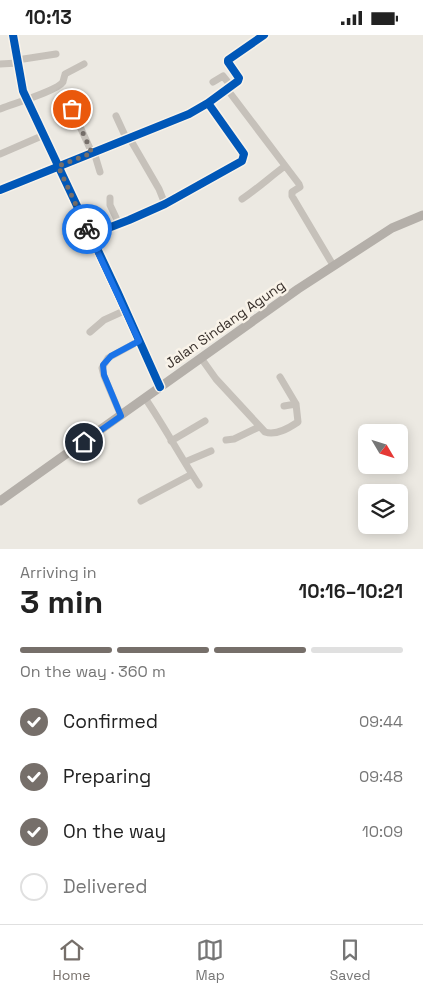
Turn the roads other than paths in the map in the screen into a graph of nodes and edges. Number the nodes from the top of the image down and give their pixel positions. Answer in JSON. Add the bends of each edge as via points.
{"nodes":[{"id":1,"x":13,"y":35,"type":"edge"},
{"id":2,"x":264,"y":35,"type":"edge"},
{"id":3,"x":56,"y":54,"type":"dead end"},
{"id":4,"x":17,"y":62,"type":"junction"},
{"id":5,"x":0,"y":64,"type":"edge"},
{"id":6,"x":84,"y":64,"type":"dead end"},
{"id":7,"x":213,"y":82,"type":"dead end"},
{"id":8,"x":229,"y":87,"type":"junction"},
{"id":9,"x":27,"y":100,"type":"junction"},
{"id":10,"x":208,"y":103,"type":"junction"},
{"id":11,"x":0,"y":109,"type":"edge"},
{"id":12,"x":72,"y":109,"type":"dead end"},
{"id":13,"x":116,"y":116,"type":"dead end"},
{"id":14,"x":44,"y":135,"type":"junction"},
{"id":15,"x":128,"y":139,"type":"junction"},
{"id":16,"x":93,"y":153,"type":"junction"},
{"id":17,"x":0,"y":154,"type":"edge"},
{"id":18,"x":58,"y":166,"type":"junction"},
{"id":19,"x":285,"y":166,"type":"junction"},
{"id":20,"x":100,"y":172,"type":"dead end"},
{"id":21,"x":0,"y":190,"type":"edge"},
{"id":22,"x":110,"y":198,"type":"dead end"},
{"id":23,"x":242,"y":199,"type":"dead end"},
{"id":24,"x":165,"y":204,"type":"junction"},
{"id":25,"x":423,"y":215,"type":"edge"},
{"id":26,"x":119,"y":224,"type":"junction"},
{"id":27,"x":90,"y":235,"type":"junction"},
{"id":28,"x":333,"y":265,"type":"junction"},
{"id":29,"x":126,"y":310,"type":"junction"},
{"id":30,"x":90,"y":332,"type":"dead end"},
{"id":31,"x":139,"y":341,"type":"junction"},
{"id":32,"x":201,"y":357,"type":"junction"},
{"id":33,"x":280,"y":377,"type":"dead end"},
{"id":34,"x":160,"y":387,"type":"junction"},
{"id":35,"x":145,"y":398,"type":"junction"},
{"id":36,"x":296,"y":404,"type":"junction"},
{"id":37,"x":284,"y":406,"type":"dead end"},
{"id":38,"x":121,"y":416,"type":"junction"},
{"id":39,"x":205,"y":421,"type":"dead end"},
{"id":40,"x":259,"y":427,"type":"junction"},
{"id":41,"x":226,"y":440,"type":"dead end"},
{"id":42,"x":171,"y":441,"type":"junction"},
{"id":43,"x":211,"y":451,"type":"dead end"},
{"id":44,"x":185,"y":462,"type":"junction"},
{"id":45,"x":192,"y":474,"type":"junction"},
{"id":46,"x":199,"y":485,"type":"dead end"},
{"id":47,"x":0,"y":501,"type":"edge"},
{"id":48,"x":141,"y":501,"type":"dead end"}],
"edges":[{"from":1,"to":4,"type":"street"},
{"from":2,"to":8,"type":"street","via":[[228,60],[239,79]]},
{"from":3,"to":4,"type":"street"},
{"from":4,"to":5,"type":"street"},
{"from":4,"to":9,"type":"street"},
{"from":6,"to":9,"type":"street","via":[[65,74],[58,86]]},
{"from":7,"to":8,"type":"street","via":[[223,75]]},
{"from":8,"to":10,"type":"street"},
{"from":8,"to":19,"type":"street"},
{"from":9,"to":11,"type":"street"},
{"from":9,"to":14,"type":"street"},
{"from":10,"to":15,"type":"street"},
{"from":10,"to":24,"type":"street","via":[[244,157],[239,163]]},
{"from":12,"to":16,"type":"street"},
{"from":13,"to":15,"type":"street"},
{"from":14,"to":17,"type":"street"},
{"from":14,"to":18,"type":"street"},
{"from":15,"to":16,"type":"street"},
{"from":15,"to":24,"type":"street"},
{"from":16,"to":18,"type":"street"},
{"from":16,"to":20,"type":"street"},
{"from":18,"to":21,"type":"street"},
{"from":18,"to":27,"type":"street"},
{"from":19,"to":23,"type":"street"},
{"from":19,"to":28,"type":"street","via":[[300,185],[292,196]]},
{"from":22,"to":26,"type":"street"},
{"from":24,"to":26,"type":"street"},
{"from":25,"to":28,"type":"main road","name":"Jalan Sindang Agung","via":[[392,228]]},
{"from":26,"to":27,"type":"street"},
{"from":27,"to":29,"type":"street"},
{"from":28,"to":32,"type":"main road","name":"Jalan Sindang Agung"},
{"from":29,"to":30,"type":"street","via":[[104,320]]},
{"from":29,"to":31,"type":"street"},
{"from":31,"to":34,"type":"street"},
{"from":31,"to":38,"type":"street","via":[[111,356],[103,365]]},
{"from":32,"to":34,"type":"main road","name":"Jalan Sindang Agung"},
{"from":32,"to":40,"type":"street"},
{"from":33,"to":36,"type":"street"},
{"from":34,"to":35,"type":"main road","name":"Jalan Sindang Agung"},
{"from":35,"to":38,"type":"main road","name":"Jalan Sindang Agung"},
{"from":35,"to":42,"type":"street"},
{"from":36,"to":37,"type":"street"},
{"from":36,"to":40,"type":"street","via":[[298,422],[288,429],[272,433]]},
{"from":38,"to":47,"type":"main road","name":"Jalan Sindang Agung"},
{"from":39,"to":42,"type":"street"},
{"from":40,"to":41,"type":"street"},
{"from":42,"to":44,"type":"street"},
{"from":43,"to":44,"type":"street"},
{"from":44,"to":45,"type":"street"},
{"from":45,"to":46,"type":"street"},
{"from":45,"to":48,"type":"street"}]}
